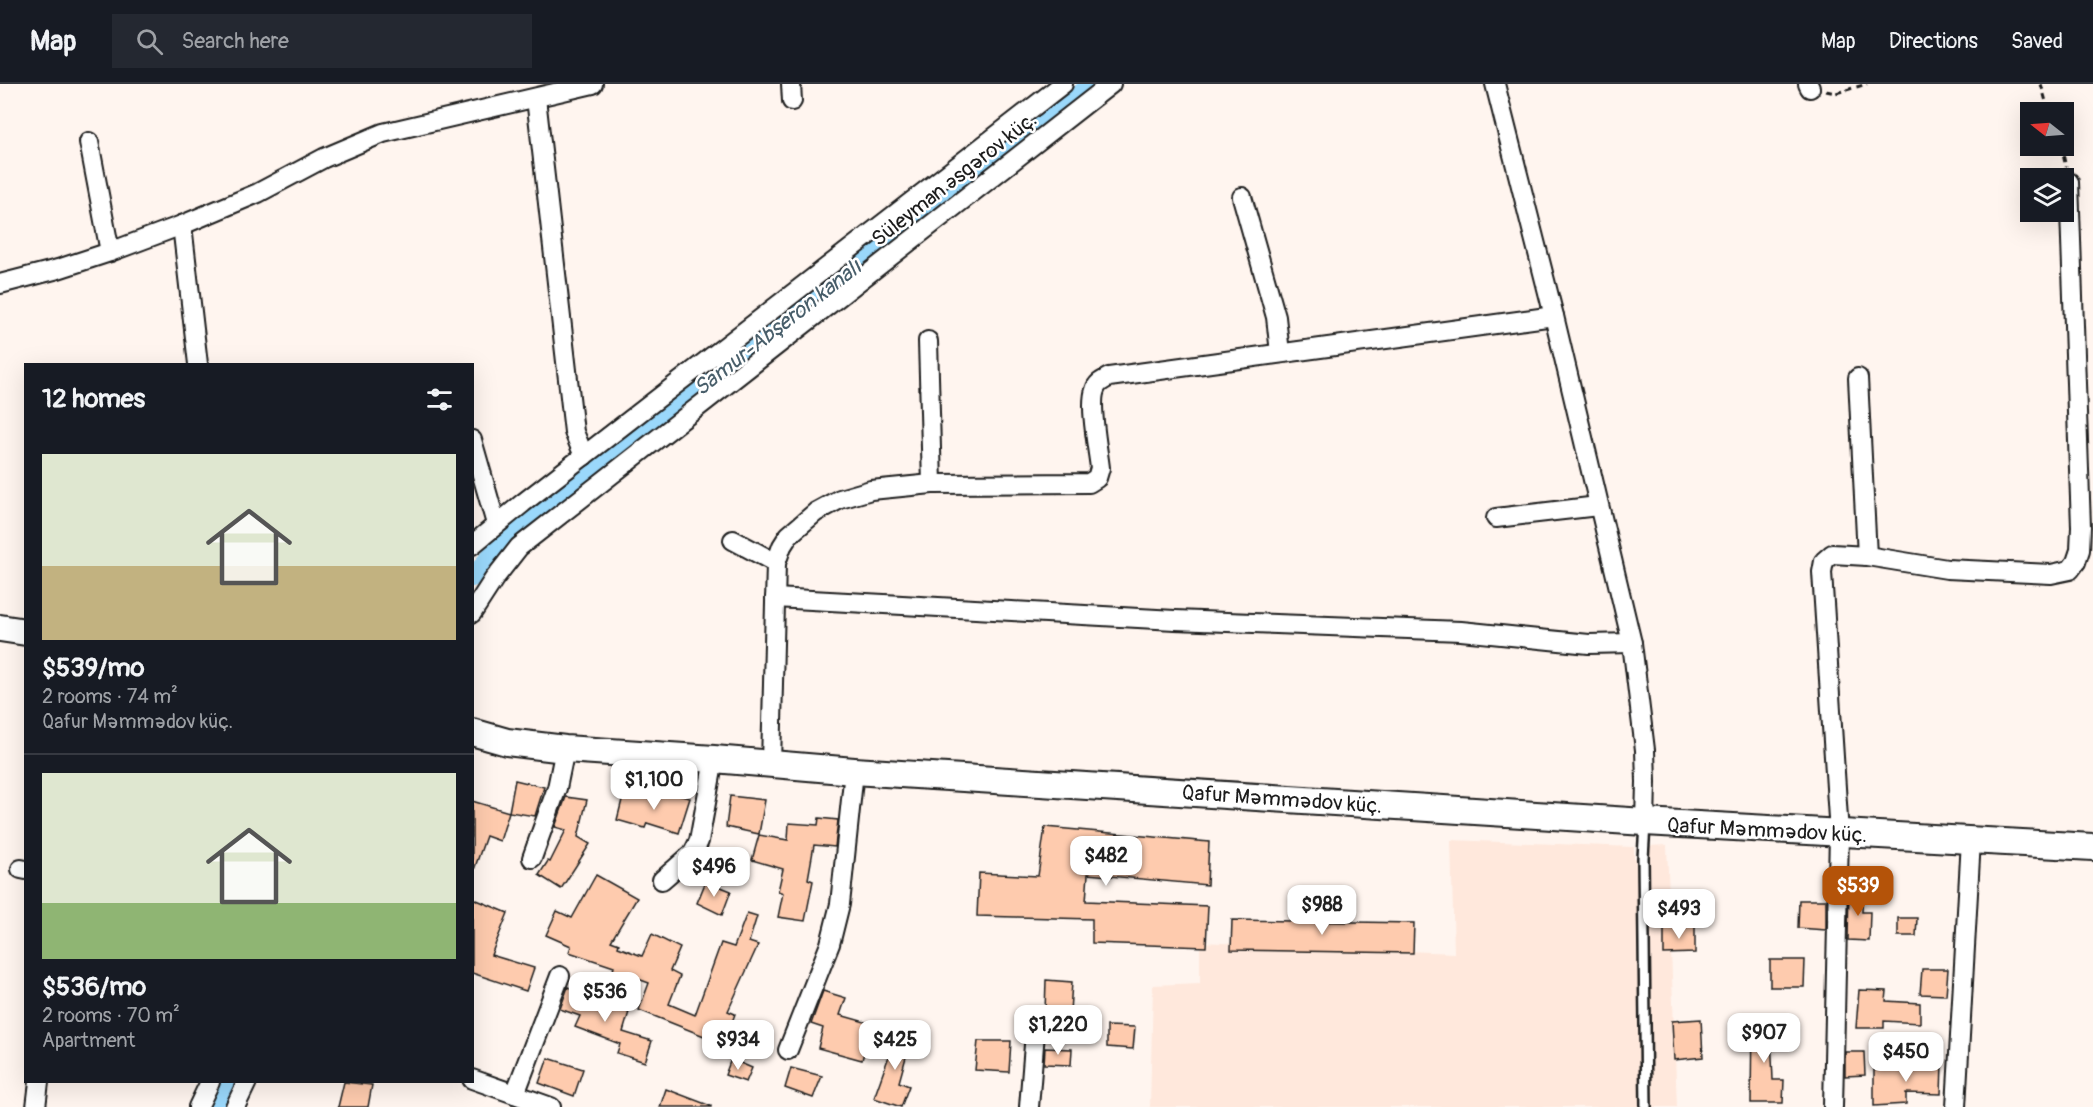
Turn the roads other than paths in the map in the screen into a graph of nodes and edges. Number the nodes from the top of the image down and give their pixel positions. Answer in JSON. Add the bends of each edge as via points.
{"nodes":[{"id":1,"x":593,"y":84,"type":"edge"},
{"id":2,"x":1063,"y":84,"type":"edge"},
{"id":3,"x":1111,"y":84,"type":"edge"},
{"id":4,"x":1495,"y":84,"type":"edge"},
{"id":5,"x":536,"y":98,"type":"junction"},
{"id":6,"x":88,"y":142,"type":"dead end"},
{"id":7,"x":1242,"y":197,"type":"dead end"},
{"id":8,"x":2070,"y":222,"type":"edge"},
{"id":9,"x":182,"y":225,"type":"junction"},
{"id":10,"x":110,"y":252,"type":"junction"},
{"id":11,"x":0,"y":284,"type":"edge"},
{"id":12,"x":1554,"y":316,"type":"junction"},
{"id":13,"x":928,"y":341,"type":"dead end"},
{"id":14,"x":1280,"y":353,"type":"junction"},
{"id":15,"x":198,"y":363,"type":"edge"},
{"id":16,"x":1858,"y":378,"type":"dead end"},
{"id":17,"x":474,"y":447,"type":"edge"},
{"id":18,"x":584,"y":456,"type":"junction"},
{"id":19,"x":932,"y":484,"type":"junction"},
{"id":20,"x":1598,"y":506,"type":"junction"},
{"id":21,"x":1496,"y":518,"type":"dead end"},
{"id":22,"x":496,"y":524,"type":"junction"},
{"id":23,"x":733,"y":540,"type":"dead end"},
{"id":24,"x":474,"y":543,"type":"edge"},
{"id":25,"x":1867,"y":556,"type":"junction"},
{"id":26,"x":776,"y":563,"type":"junction"},
{"id":27,"x":775,"y":598,"type":"junction"},
{"id":28,"x":474,"y":610,"type":"edge"},
{"id":29,"x":0,"y":628,"type":"edge"},
{"id":30,"x":24,"y":632,"type":"edge"},
{"id":31,"x":1632,"y":644,"type":"junction"},
{"id":32,"x":474,"y":733,"type":"edge"},
{"id":33,"x":565,"y":749,"type":"junction"},
{"id":34,"x":714,"y":759,"type":"junction"},
{"id":35,"x":771,"y":764,"type":"junction"},
{"id":36,"x":854,"y":771,"type":"junction"},
{"id":37,"x":1645,"y":822,"type":"junction"},
{"id":38,"x":1839,"y":834,"type":"junction"},
{"id":39,"x":1971,"y":840,"type":"junction"},
{"id":40,"x":2093,"y":847,"type":"edge"},
{"id":41,"x":531,"y":858,"type":"dead end"},
{"id":42,"x":662,"y":880,"type":"dead end"},
{"id":43,"x":560,"y":976,"type":"dead end"},
{"id":44,"x":1036,"y":1020,"type":"dead end"},
{"id":45,"x":788,"y":1050,"type":"dead end"},
{"id":46,"x":474,"y":1080,"type":"edge"},
{"id":47,"x":39,"y":1083,"type":"edge"},
{"id":48,"x":210,"y":1083,"type":"edge"},
{"id":49,"x":247,"y":1083,"type":"edge"},
{"id":50,"x":515,"y":1094,"type":"junction"},
{"id":51,"x":36,"y":1107,"type":"edge"},
{"id":52,"x":198,"y":1107,"type":"edge"},
{"id":53,"x":235,"y":1107,"type":"edge"},
{"id":54,"x":551,"y":1107,"type":"edge"},
{"id":55,"x":1029,"y":1107,"type":"edge"},
{"id":56,"x":1646,"y":1107,"type":"edge"},
{"id":57,"x":1833,"y":1107,"type":"edge"},
{"id":58,"x":1956,"y":1107,"type":"edge"}],
"edges":[{"from":1,"to":5,"type":"street"},
{"from":2,"to":18,"type":"street","name":"Süleyman Əsgərov küç."},
{"from":3,"to":28,"type":"street","name":"Süleyman Əsgərov küç.","via":[[519,547]]},
{"from":4,"to":12,"type":"street"},
{"from":5,"to":9,"type":"street","via":[[383,133]]},
{"from":5,"to":18,"type":"street","via":[[574,432]]},
{"from":6,"to":10,"type":"street"},
{"from":7,"to":14,"type":"street","via":[[1276,317]]},
{"from":8,"to":25,"type":"street","via":[[2081,527],[2076,562],[2070,570],[2051,574],[1947,569]]},
{"from":9,"to":10,"type":"street"},
{"from":9,"to":15,"type":"street"},
{"from":10,"to":11,"type":"street"},
{"from":12,"to":14,"type":"street"},
{"from":12,"to":20,"type":"street"},
{"from":13,"to":19,"type":"street"},
{"from":14,"to":19,"type":"street","via":[[1108,377],[1098,383],[1093,404],[1100,468],[1089,483]]},
{"from":16,"to":25,"type":"street"},
{"from":17,"to":22,"type":"street"},
{"from":18,"to":22,"type":"street","name":"Süleyman Əsgərov küç."},
{"from":19,"to":26,"type":"street","via":[[872,490],[840,499],[816,512],[789,535]]},
{"from":20,"to":21,"type":"street"},
{"from":20,"to":31,"type":"street"},
{"from":22,"to":24,"type":"street","name":"Süleyman Əsgərov küç."},
{"from":23,"to":26,"type":"street"},
{"from":25,"to":38,"type":"street","via":[[1832,554],[1824,561],[1822,572]]},
{"from":26,"to":27,"type":"street"},
{"from":27,"to":31,"type":"street","via":[[1187,621],[1461,631],[1589,644]]},
{"from":27,"to":35,"type":"street"},
{"from":29,"to":30,"type":"street"},
{"from":31,"to":37,"type":"street","via":[[1645,750]]},
{"from":32,"to":33,"type":"street","name":"Qafur Məmmədov küç.","via":[[507,742]]},
{"from":33,"to":34,"type":"street","name":"Qafur Məmmədov küç."},
{"from":33,"to":41,"type":"street","via":[[557,788]]},
{"from":34,"to":35,"type":"street","name":"Qafur Məmmədov küç."},
{"from":34,"to":42,"type":"street","via":[[699,841],[693,853]]},
{"from":35,"to":36,"type":"street","name":"Qafur Məmmədov küç."},
{"from":36,"to":37,"type":"street","name":"Qafur Məmmədov küç."},
{"from":36,"to":45,"type":"street","via":[[840,903],[830,944]]},
{"from":37,"to":38,"type":"street","name":"Qafur Məmmədov küç."},
{"from":37,"to":56,"type":"lane"},
{"from":38,"to":39,"type":"street","name":"Qafur Məmmədov küç."},
{"from":38,"to":57,"type":"street"},
{"from":39,"to":40,"type":"street","name":"Qafur Məmmədov küç."},
{"from":39,"to":58,"type":"street"},
{"from":43,"to":50,"type":"street"},
{"from":44,"to":55,"type":"street"},
{"from":46,"to":50,"type":"street"},
{"from":47,"to":51,"type":"street"},
{"from":48,"to":52,"type":"street"},
{"from":49,"to":53,"type":"street"},
{"from":50,"to":54,"type":"street"}]}
